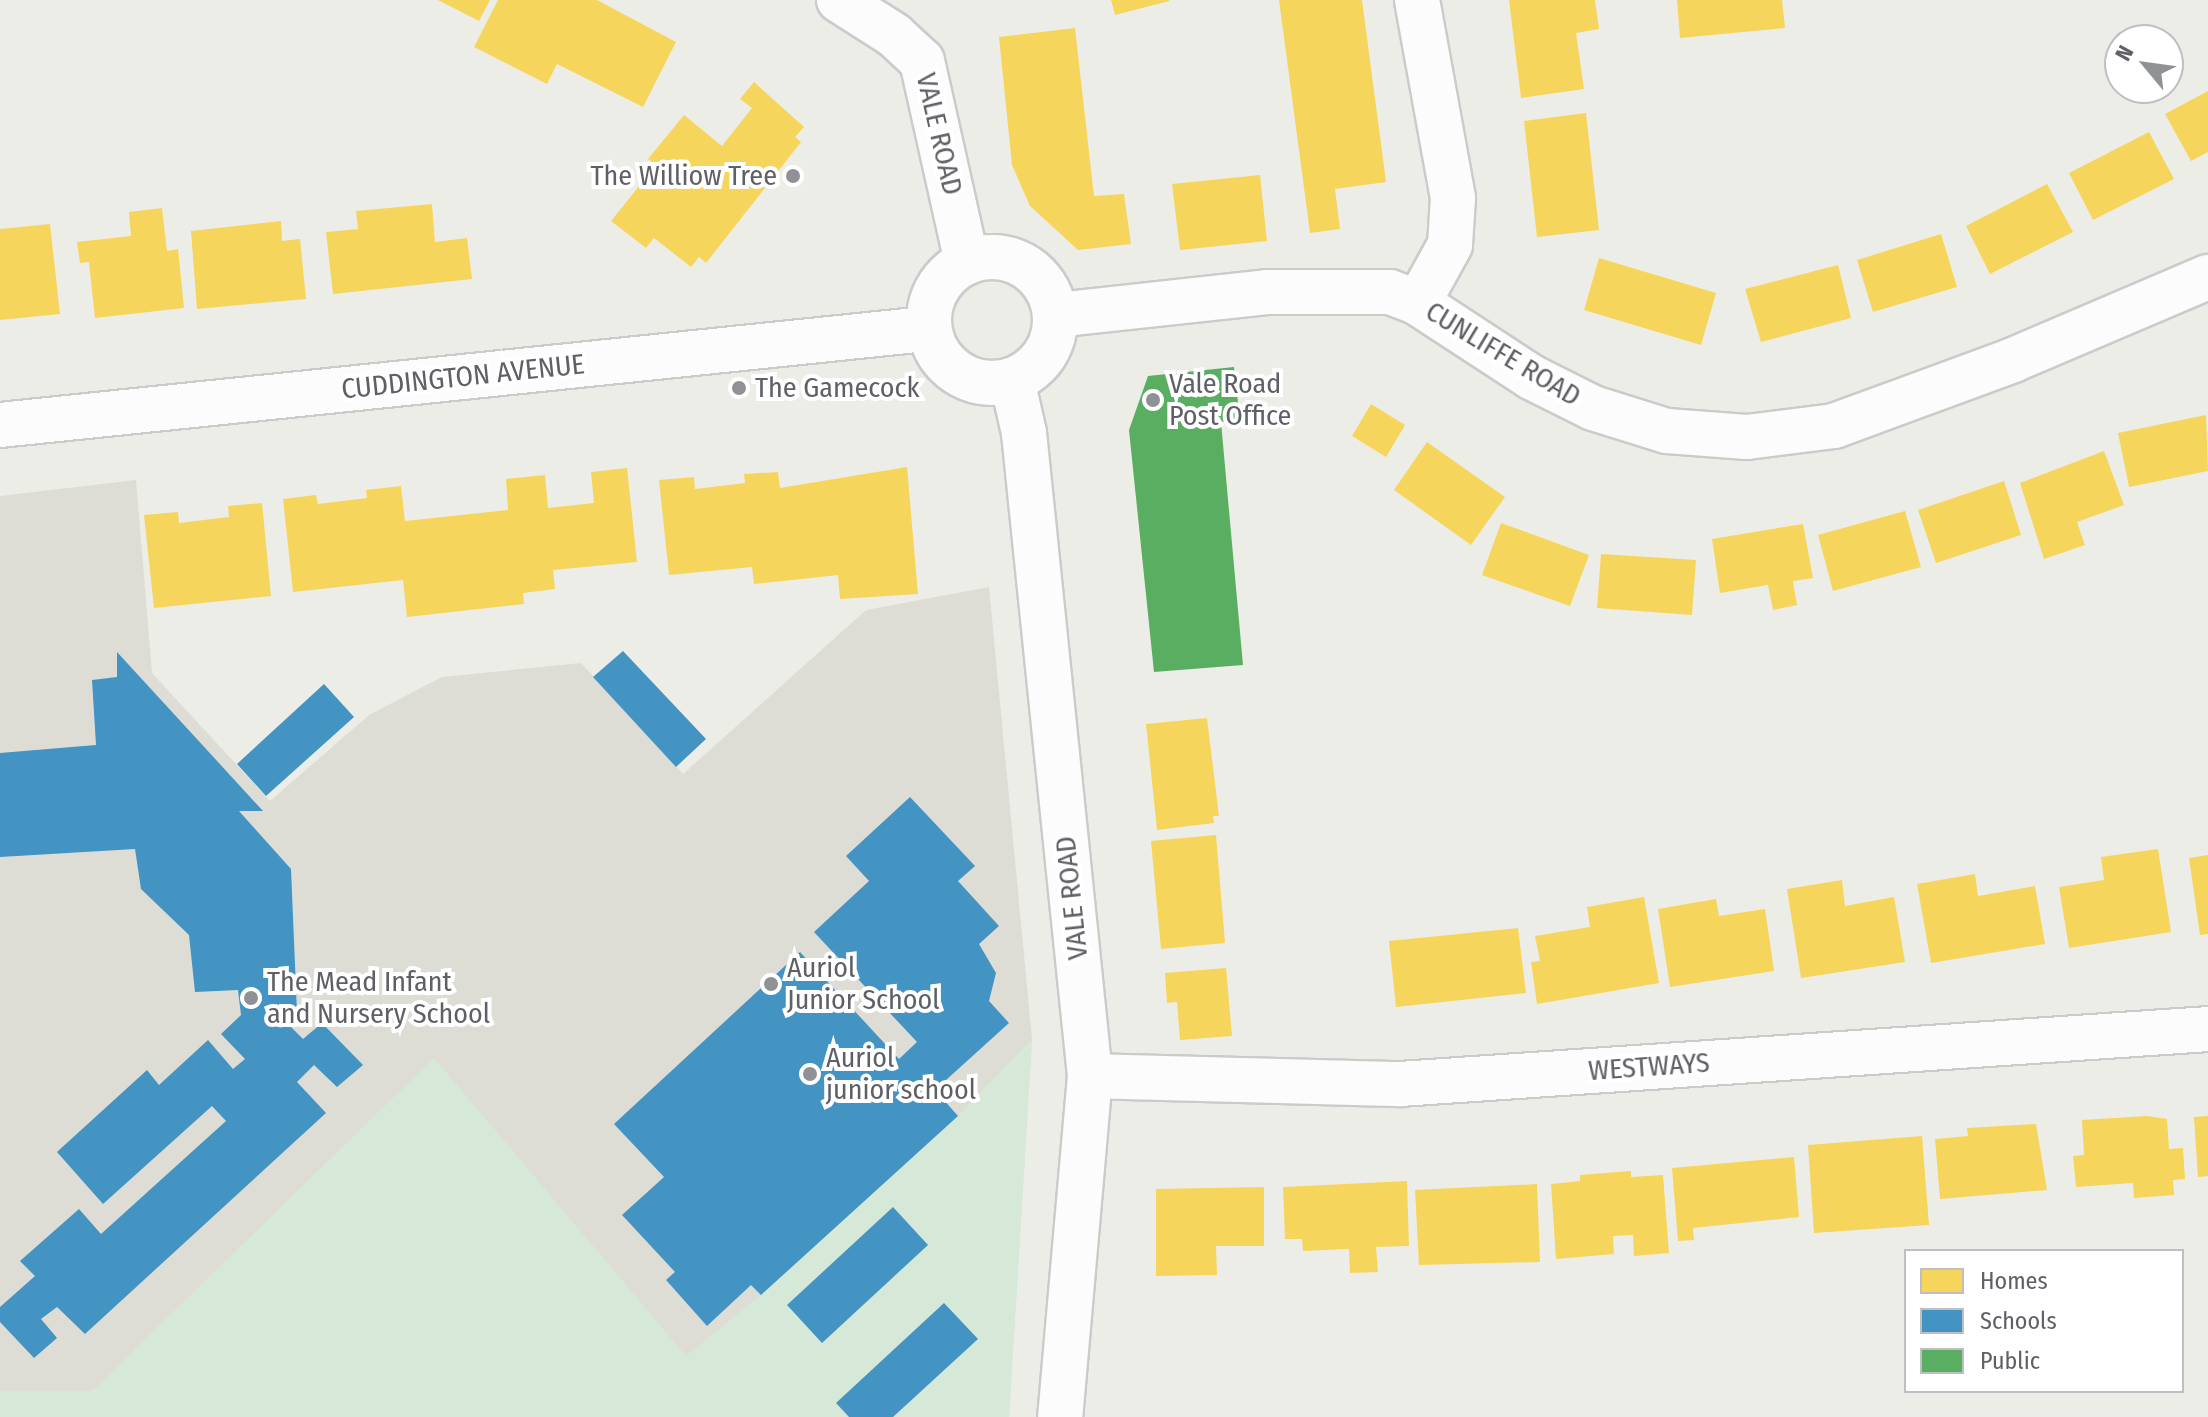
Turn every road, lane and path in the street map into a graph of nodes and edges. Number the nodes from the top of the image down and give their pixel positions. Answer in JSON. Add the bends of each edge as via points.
{"nodes":[{"id":1,"x":839,"y":0,"type":"edge"},
{"id":2,"x":1417,"y":0,"type":"edge"},
{"id":3,"x":967,"y":262,"type":"junction"},
{"id":4,"x":2208,"y":277,"type":"edge"},
{"id":5,"x":1418,"y":303,"type":"junction"},
{"id":6,"x":1056,"y":315,"type":"junction"},
{"id":7,"x":926,"y":329,"type":"junction"},
{"id":8,"x":1012,"y":380,"type":"junction"},
{"id":9,"x":0,"y":425,"type":"edge"},
{"id":10,"x":2208,"y":1029,"type":"edge"},
{"id":11,"x":1090,"y":1076,"type":"junction"},
{"id":12,"x":1060,"y":1417,"type":"edge"}],
"edges":[{"from":1,"to":3,"type":"street","name":"VALE ROAD","via":[[894,35],[922,61],[937,109]]},
{"from":2,"to":5,"type":"street","via":[[1453,198],[1450,245]]},
{"from":3,"to":6,"type":"street","via":[[1006,259],[1025,267],[1040,280]]},
{"from":3,"to":7,"type":"street","via":[[936,289]]},
{"from":4,"to":5,"type":"street","name":"CUNLIFFE ROAD","via":[[2013,360],[1834,426],[1747,437],[1667,431],[1593,408],[1531,377]]},
{"from":5,"to":6,"type":"street","name":"CUNLIFFE ROAD","via":[[1390,292],[1327,290]]},
{"from":6,"to":8,"type":"street","via":[[1049,349]]},
{"from":7,"to":8,"type":"street","via":[[946,364],[964,377],[985,383]]},
{"from":7,"to":9,"type":"street","name":"CUDDINGTON AVENUE"},
{"from":8,"to":11,"type":"street","name":"VALE ROAD","via":[[1024,433]]},
{"from":10,"to":11,"type":"street","name":"WESTWAYS","via":[[1400,1084]]},
{"from":11,"to":12,"type":"street","name":"VALE ROAD"}]}
